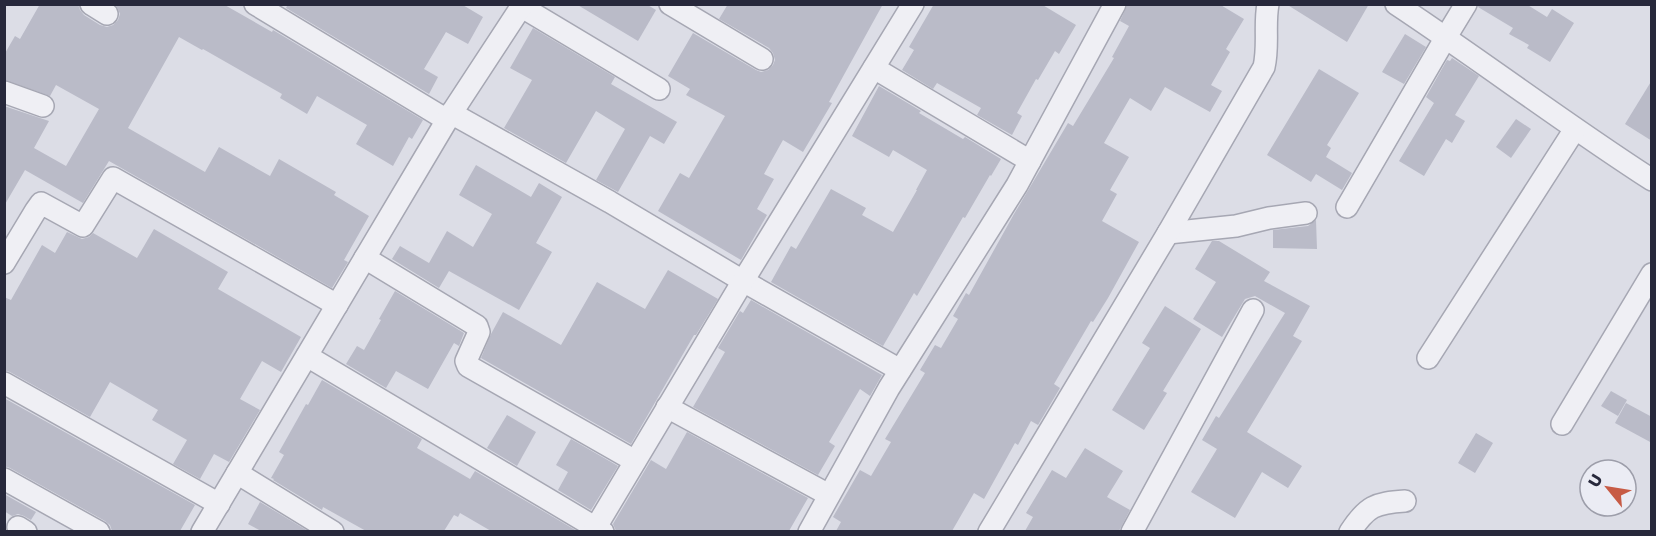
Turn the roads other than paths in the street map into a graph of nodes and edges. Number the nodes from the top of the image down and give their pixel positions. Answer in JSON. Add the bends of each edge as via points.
{"nodes":[{"id":1,"x":255,"y":4,"type":"edge"},
{"id":2,"x":670,"y":4,"type":"edge"},
{"id":3,"x":913,"y":4,"type":"edge"},
{"id":4,"x":1115,"y":4,"type":"edge"},
{"id":5,"x":1253,"y":4,"type":"edge"},
{"id":6,"x":1268,"y":4,"type":"edge"},
{"id":7,"x":1396,"y":4,"type":"edge"},
{"id":8,"x":1466,"y":4,"type":"edge"},
{"id":9,"x":523,"y":6,"type":"edge"},
{"id":10,"x":1266,"y":31,"type":"junction"},
{"id":11,"x":1446,"y":37,"type":"junction"},
{"id":12,"x":762,"y":59,"type":"dead end"},
{"id":13,"x":874,"y":68,"type":"junction"},
{"id":14,"x":658,"y":89,"type":"dead end"},
{"id":15,"x":4,"y":92,"type":"edge"},
{"id":16,"x":43,"y":106,"type":"dead end"},
{"id":17,"x":449,"y":117,"type":"junction"},
{"id":18,"x":1575,"y":129,"type":"junction"},
{"id":19,"x":1030,"y":161,"type":"junction"},
{"id":20,"x":1652,"y":180,"type":"edge"},
{"id":21,"x":1347,"y":207,"type":"dead end"},
{"id":22,"x":1306,"y":213,"type":"dead end"},
{"id":23,"x":1168,"y":233,"type":"junction"},
{"id":24,"x":365,"y":258,"type":"junction"},
{"id":25,"x":4,"y":263,"type":"edge"},
{"id":26,"x":1652,"y":274,"type":"edge"},
{"id":27,"x":743,"y":281,"type":"junction"},
{"id":28,"x":337,"y":305,"type":"junction"},
{"id":29,"x":1253,"y":310,"type":"dead end"},
{"id":30,"x":307,"y":356,"type":"junction"},
{"id":31,"x":1428,"y":358,"type":"dead end"},
{"id":32,"x":900,"y":370,"type":"junction"},
{"id":33,"x":4,"y":383,"type":"edge"},
{"id":34,"x":667,"y":407,"type":"junction"},
{"id":35,"x":1562,"y":424,"type":"dead end"},
{"id":36,"x":635,"y":461,"type":"junction"},
{"id":37,"x":237,"y":473,"type":"junction"},
{"id":38,"x":4,"y":479,"type":"edge"},
{"id":39,"x":829,"y":495,"type":"junction"},
{"id":40,"x":1405,"y":501,"type":"dead end"},
{"id":41,"x":219,"y":504,"type":"junction"},
{"id":42,"x":597,"y":530,"type":"edge"},
{"id":43,"x":99,"y":531,"type":"edge"},
{"id":44,"x":202,"y":531,"type":"edge"},
{"id":45,"x":333,"y":531,"type":"edge"},
{"id":46,"x":809,"y":531,"type":"edge"},
{"id":47,"x":989,"y":531,"type":"edge"},
{"id":48,"x":1132,"y":531,"type":"edge"},
{"id":49,"x":1350,"y":531,"type":"edge"}],
"edges":[{"from":1,"to":17,"type":"street"},
{"from":2,"to":12,"type":"street"},
{"from":3,"to":13,"type":"street"},
{"from":4,"to":19,"type":"street"},
{"from":5,"to":10,"type":"street"},
{"from":6,"to":10,"type":"street"},
{"from":7,"to":11,"type":"street"},
{"from":8,"to":11,"type":"street"},
{"from":9,"to":14,"type":"street"},
{"from":9,"to":17,"type":"street"},
{"from":10,"to":23,"type":"street","via":[[1264,67]]},
{"from":11,"to":18,"type":"street"},
{"from":11,"to":21,"type":"street"},
{"from":13,"to":19,"type":"street"},
{"from":13,"to":27,"type":"street"},
{"from":15,"to":16,"type":"street"},
{"from":17,"to":24,"type":"street"},
{"from":17,"to":27,"type":"street","via":[[610,202]]},
{"from":18,"to":20,"type":"street"},
{"from":18,"to":31,"type":"street"},
{"from":19,"to":32,"type":"street"},
{"from":22,"to":23,"type":"street"},
{"from":23,"to":47,"type":"street"},
{"from":24,"to":28,"type":"street"},
{"from":24,"to":36,"type":"street","via":[[477,326],[479,332],[466,361],[468,366]]},
{"from":25,"to":28,"type":"street","via":[[41,203],[83,226],[113,178]]},
{"from":26,"to":35,"type":"street"},
{"from":27,"to":32,"type":"street"},
{"from":27,"to":34,"type":"street"},
{"from":28,"to":30,"type":"street"},
{"from":29,"to":48,"type":"street"},
{"from":30,"to":37,"type":"street"},
{"from":30,"to":42,"type":"street"},
{"from":32,"to":39,"type":"street"},
{"from":33,"to":41,"type":"street"},
{"from":34,"to":36,"type":"street"},
{"from":34,"to":39,"type":"street"},
{"from":36,"to":42,"type":"street"},
{"from":37,"to":41,"type":"street"},
{"from":37,"to":45,"type":"street"},
{"from":38,"to":43,"type":"street"},
{"from":39,"to":46,"type":"street"},
{"from":40,"to":49,"type":"street","via":[[1384,502],[1365,512]]},
{"from":41,"to":44,"type":"street"}]}
